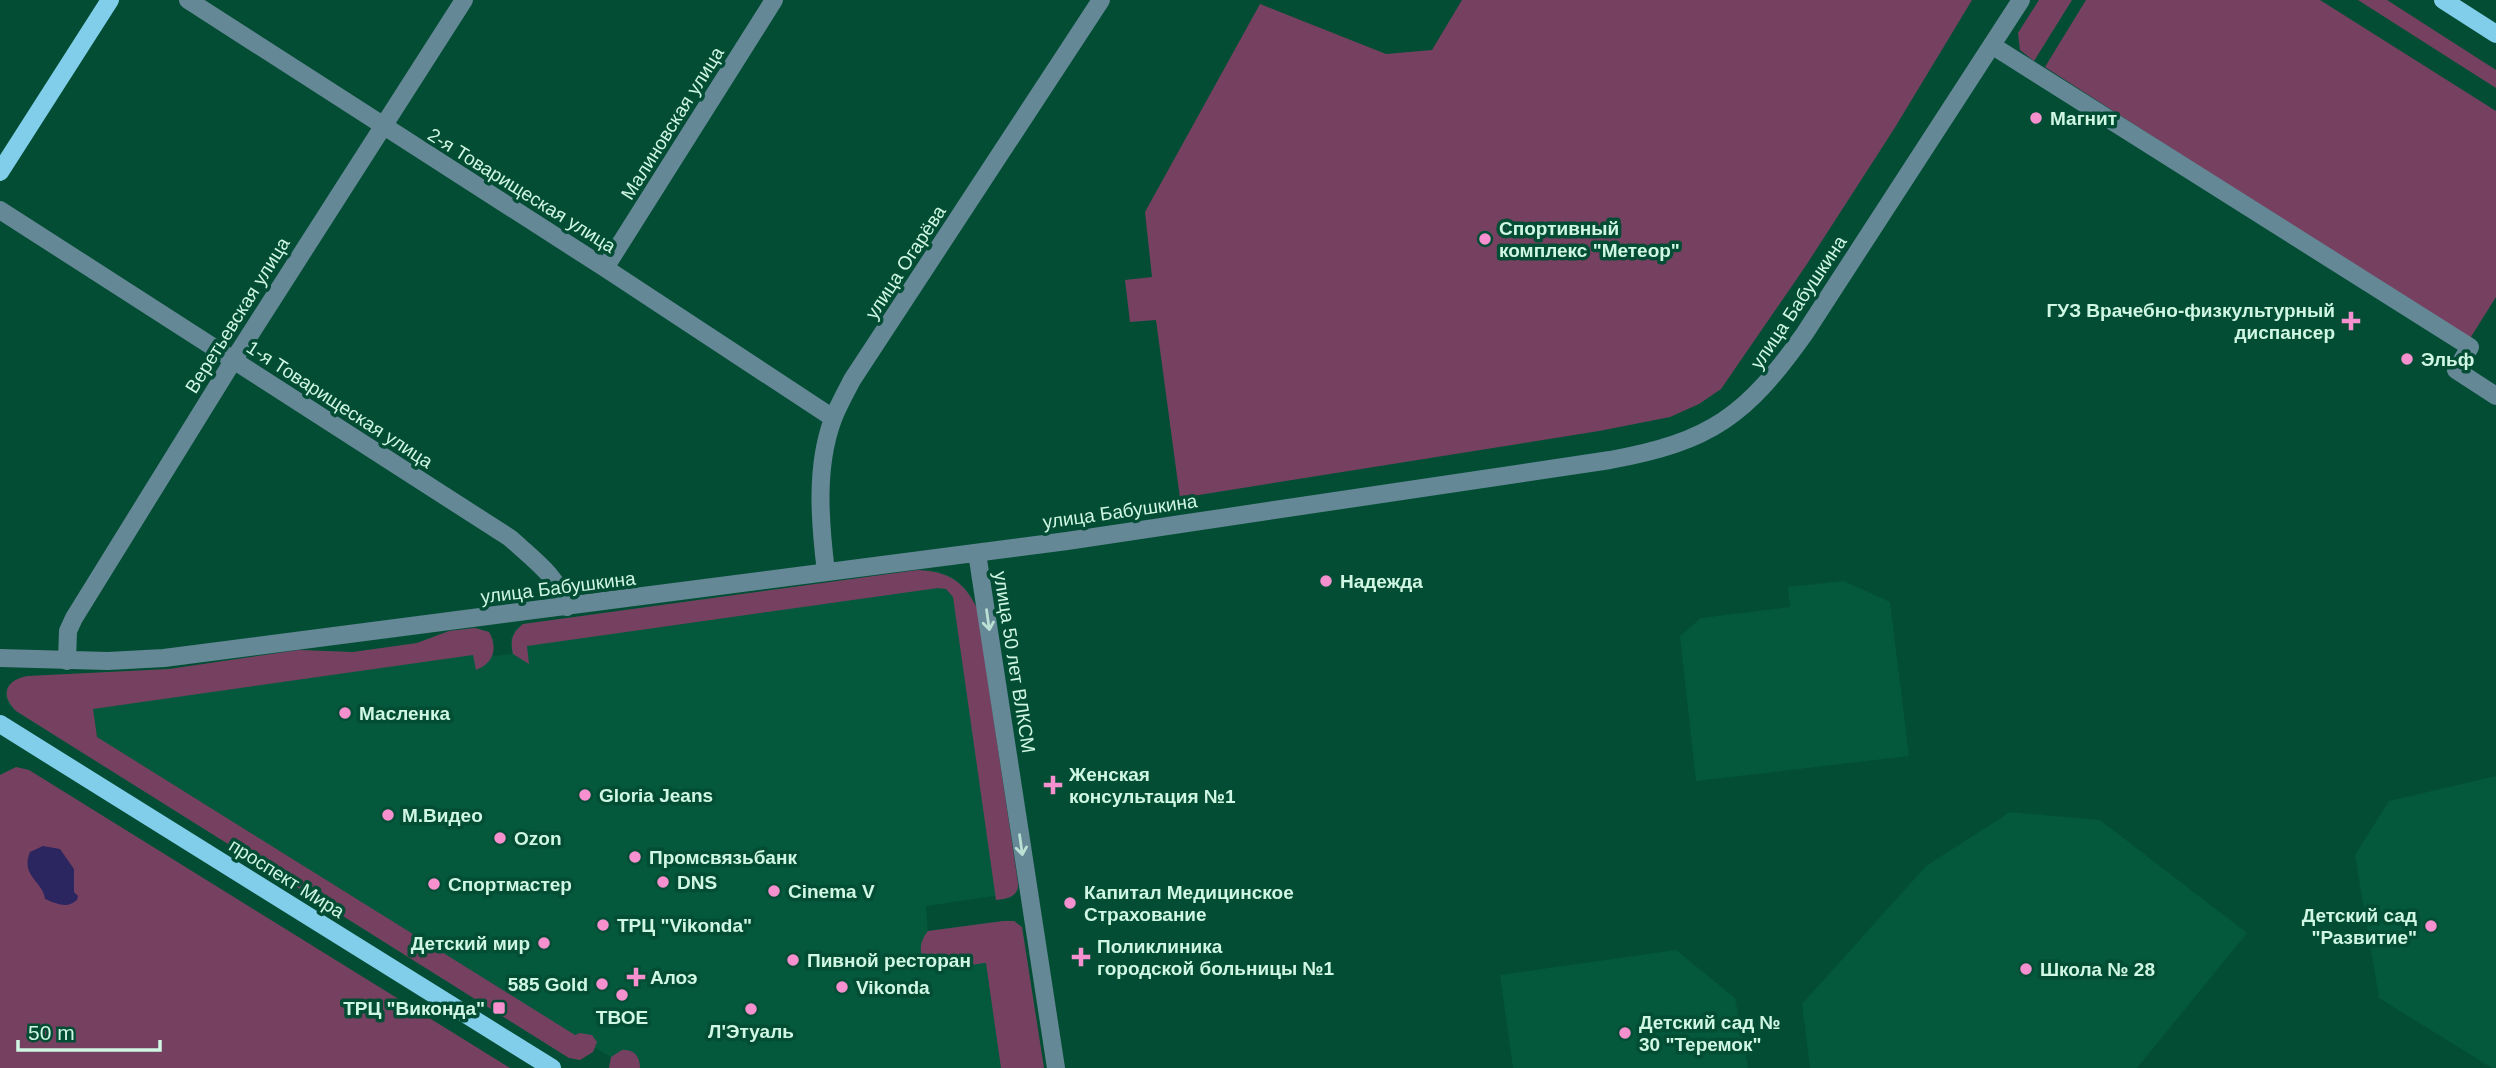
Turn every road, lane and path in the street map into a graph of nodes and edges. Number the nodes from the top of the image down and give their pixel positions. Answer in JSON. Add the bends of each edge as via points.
{"nodes":[{"id":1,"x":110,"y":0,"type":"edge"},
{"id":2,"x":188,"y":0,"type":"edge"},
{"id":3,"x":464,"y":0,"type":"edge"},
{"id":4,"x":774,"y":0,"type":"edge"},
{"id":5,"x":1101,"y":0,"type":"edge"},
{"id":6,"x":2021,"y":0,"type":"edge"},
{"id":7,"x":2443,"y":0,"type":"edge"},
{"id":8,"x":2496,"y":34,"type":"edge"},
{"id":9,"x":1993,"y":46,"type":"junction"},
{"id":10,"x":381,"y":126,"type":"junction"},
{"id":11,"x":0,"y":172,"type":"edge"},
{"id":12,"x":0,"y":210,"type":"edge"},
{"id":13,"x":605,"y":268,"type":"junction"},
{"id":14,"x":233,"y":361,"type":"junction"},
{"id":15,"x":2496,"y":396,"type":"edge"},
{"id":16,"x":833,"y":418,"type":"junction"},
{"id":17,"x":977,"y":552,"type":"junction"},
{"id":18,"x":825,"y":572,"type":"junction"},
{"id":19,"x":566,"y":607,"type":"junction"},
{"id":20,"x":67,"y":660,"type":"junction"},
{"id":21,"x":0,"y":661,"type":"edge"},
{"id":22,"x":0,"y":724,"type":"edge"},
{"id":23,"x":552,"y":1068,"type":"edge"},
{"id":24,"x":1056,"y":1068,"type":"edge"}],
"edges":[{"from":1,"to":11,"type":"main road"},
{"from":2,"to":10,"type":"street","name":"2-я Товарищеская улица"},
{"from":3,"to":10,"type":"street","name":"Веретьевская улица"},
{"from":4,"to":13,"type":"street","name":"Малиновская улица"},
{"from":5,"to":16,"type":"street","name":"улица Огарёва","via":[[852,380]]},
{"from":6,"to":9,"type":"street","name":"улица Бабушкина"},
{"from":7,"to":8,"type":"main road"},
{"from":9,"to":15,"type":"street","via":[[2470,347],[2455,370]]},
{"from":9,"to":17,"type":"street","name":"улица Бабушкина","via":[[1784,362],[1751,400],[1706,432],[1664,448],[1610,460]]},
{"from":10,"to":13,"type":"street","name":"2-я Товарищеская улица"},
{"from":10,"to":14,"type":"street","name":"Веретьевская улица"},
{"from":12,"to":14,"type":"street","name":"1-я Товарищеская улица"},
{"from":13,"to":16,"type":"street","name":"2-я Товарищеская улица"},
{"from":14,"to":19,"type":"street","name":"1-я Товарищеская улица","via":[[510,538],[552,576]]},
{"from":14,"to":20,"type":"street","name":"Веретьевская улица","via":[[74,618],[68,631]]},
{"from":16,"to":18,"type":"street","name":"улица Огарёва","via":[[821,486]]},
{"from":17,"to":18,"type":"street","name":"улица Бабушкина"},
{"from":17,"to":24,"type":"street","name":"улица 50 лет ВЛКСМ","one_way":true},
{"from":18,"to":19,"type":"street","name":"улица Бабушкина"},
{"from":19,"to":20,"type":"street","name":"улица Бабушкина","via":[[164,658]]},
{"from":20,"to":21,"type":"street","name":"улица Бабушкина"},
{"from":22,"to":23,"type":"main road","name":"проспект Мира"}]}
